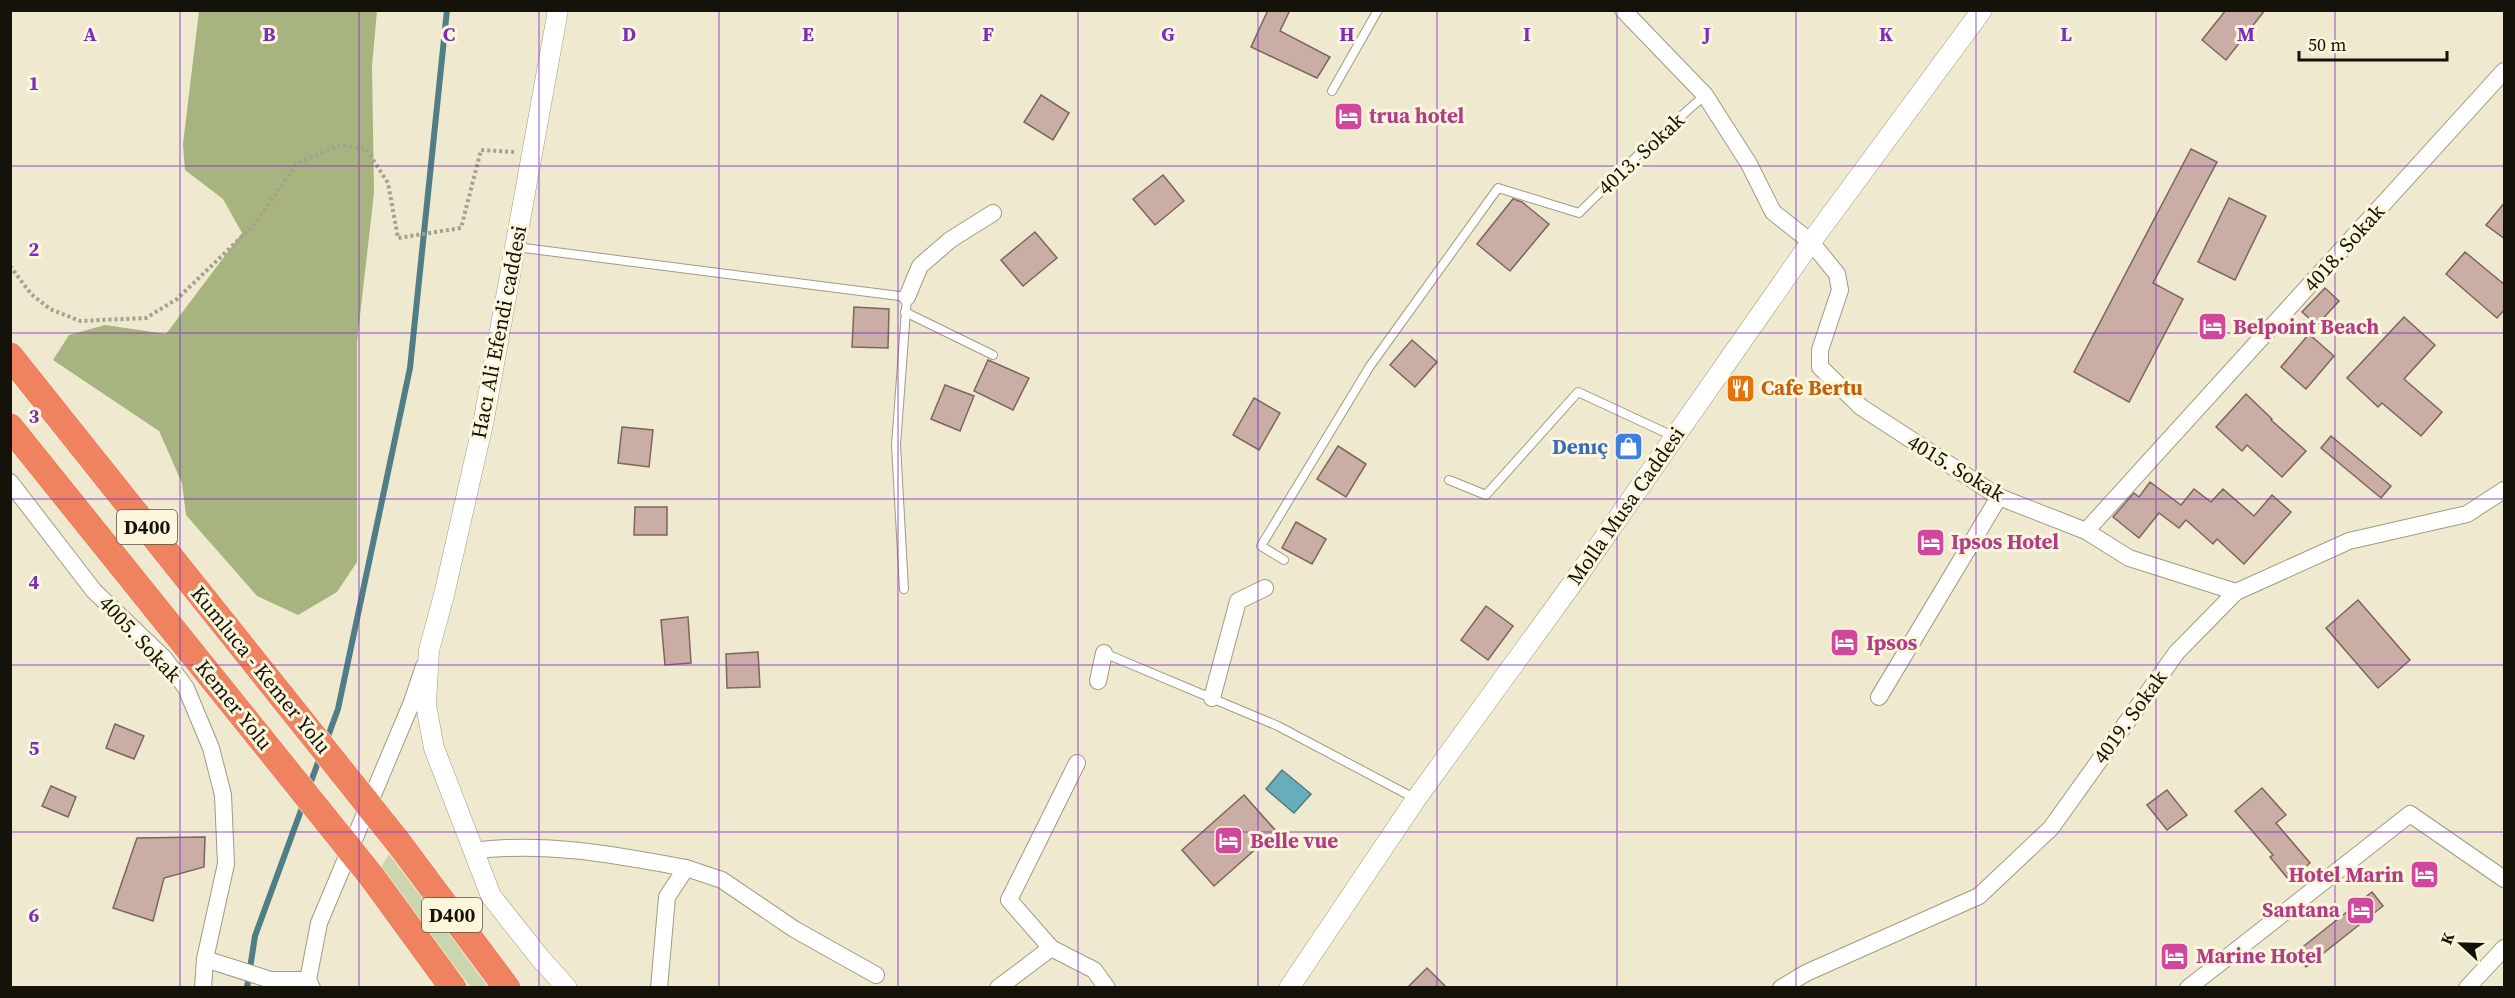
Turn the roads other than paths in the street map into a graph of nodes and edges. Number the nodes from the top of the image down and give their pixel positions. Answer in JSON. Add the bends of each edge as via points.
{"nodes":[{"id":1,"x":558,"y":10,"type":"edge"},
{"id":2,"x":1378,"y":10,"type":"edge"},
{"id":3,"x":1623,"y":10,"type":"edge"},
{"id":4,"x":1982,"y":10,"type":"edge"},
{"id":5,"x":1971,"y":19,"type":"edge"},
{"id":6,"x":2505,"y":72,"type":"edge"},
{"id":7,"x":1332,"y":91,"type":"dead end"},
{"id":8,"x":1705,"y":95,"type":"junction"},
{"id":9,"x":993,"y":213,"type":"dead end"},
{"id":10,"x":1812,"y":242,"type":"junction"},
{"id":11,"x":515,"y":247,"type":"junction"},
{"id":12,"x":906,"y":305,"type":"junction"},
{"id":13,"x":10,"y":356,"type":"edge"},
{"id":14,"x":993,"y":356,"type":"dead end"},
{"id":15,"x":10,"y":427,"type":"edge"},
{"id":16,"x":1675,"y":437,"type":"junction"},
{"id":17,"x":1449,"y":480,"type":"dead end"},
{"id":18,"x":10,"y":482,"type":"edge"},
{"id":19,"x":2505,"y":490,"type":"edge"},
{"id":20,"x":2000,"y":497,"type":"junction"},
{"id":21,"x":2085,"y":531,"type":"junction"},
{"id":22,"x":1284,"y":560,"type":"dead end"},
{"id":23,"x":1265,"y":588,"type":"dead end"},
{"id":24,"x":904,"y":589,"type":"dead end"},
{"id":25,"x":2236,"y":592,"type":"junction"},
{"id":26,"x":173,"y":649,"type":"junction"},
{"id":27,"x":429,"y":650,"type":"junction"},
{"id":28,"x":1104,"y":653,"type":"joint"},
{"id":29,"x":1098,"y":681,"type":"dead end"},
{"id":30,"x":1880,"y":697,"type":"dead end"},
{"id":31,"x":1212,"y":698,"type":"junction"},
{"id":32,"x":1077,"y":763,"type":"dead end"},
{"id":33,"x":1416,"y":799,"type":"junction"},
{"id":34,"x":473,"y":851,"type":"junction"},
{"id":35,"x":686,"y":868,"type":"junction"},
{"id":36,"x":2505,"y":879,"type":"edge"},
{"id":37,"x":1051,"y":948,"type":"junction"},
{"id":38,"x":2505,"y":948,"type":"edge"},
{"id":39,"x":205,"y":959,"type":"junction"},
{"id":40,"x":876,"y":975,"type":"dead end"},
{"id":41,"x":310,"y":984,"type":"edge"},
{"id":42,"x":190,"y":987,"type":"edge"},
{"id":43,"x":203,"y":987,"type":"edge"},
{"id":44,"x":453,"y":987,"type":"edge"},
{"id":45,"x":507,"y":987,"type":"edge"},
{"id":46,"x":567,"y":987,"type":"edge"},
{"id":47,"x":659,"y":987,"type":"edge"},
{"id":48,"x":998,"y":987,"type":"edge"},
{"id":49,"x":1107,"y":987,"type":"edge"},
{"id":50,"x":1289,"y":987,"type":"edge"},
{"id":51,"x":1781,"y":987,"type":"edge"},
{"id":52,"x":2188,"y":987,"type":"edge"},
{"id":53,"x":2468,"y":987,"type":"edge"}],
"edges":[{"from":1,"to":11,"type":"street","name":"Hacı Ali Efendi caddesi"},
{"from":2,"to":7,"type":"lane"},
{"from":3,"to":8,"type":"street"},
{"from":4,"to":5,"type":"street","name":"Molla Musa Caddesi"},
{"from":5,"to":10,"type":"street","name":"Molla Musa Caddesi"},
{"from":6,"to":21,"type":"street","name":"4018. Sokak"},
{"from":8,"to":10,"type":"street","via":[[1749,164],[1773,212]]},
{"from":8,"to":22,"type":"lane","name":"4013. Sokak","via":[[1579,213],[1498,188],[1370,366],[1261,546]]},
{"from":9,"to":12,"type":"street","via":[[950,240],[920,266]]},
{"from":10,"to":16,"type":"street","name":"Molla Musa Caddesi"},
{"from":10,"to":20,"type":"street","name":"4015. Sokak","via":[[1837,274],[1840,290],[1820,350],[1820,367],[1860,407]]},
{"from":11,"to":12,"type":"lane"},
{"from":11,"to":27,"type":"street","name":"Hacı Ali Efendi caddesi","via":[[484,419]]},
{"from":12,"to":14,"type":"lane"},
{"from":12,"to":24,"type":"lane","via":[[896,444]]},
{"from":13,"to":45,"type":"highway","name":"Kumluca - Kemer Yolu","number":"D400","bridge":true,"via":[[398,842]]},
{"from":15,"to":26,"type":"highway","name":"Kemer Yolu","number":"D400"},
{"from":16,"to":17,"type":"lane","via":[[1578,392],[1486,495]]},
{"from":16,"to":33,"type":"street","name":"Molla Musa Caddesi"},
{"from":18,"to":26,"type":"street","name":"4005. Sokak","via":[[94,591]]},
{"from":19,"to":25,"type":"street","name":"4019. Sokak","via":[[2467,514],[2349,541]]},
{"from":20,"to":21,"type":"street","name":"4015. Sokak"},
{"from":20,"to":30,"type":"street"},
{"from":21,"to":25,"type":"street","name":"4015. Sokak","via":[[2129,558]]},
{"from":23,"to":31,"type":"street","via":[[1238,601]]},
{"from":25,"to":51,"type":"street","name":"4019. Sokak","via":[[2177,652],[2051,828],[1979,896]]},
{"from":26,"to":39,"type":"street","name":"4005. Sokak","via":[[211,748],[223,795],[226,864]]},
{"from":26,"to":44,"type":"highway","name":"Kemer Yolu","number":"D400","bridge":true,"via":[[261,739],[372,877]]},
{"from":27,"to":34,"type":"street","name":"Hacı Ali Efendi caddesi","via":[[426,705],[434,748]]},
{"from":27,"to":41,"type":"street","via":[[412,702],[319,923]]},
{"from":28,"to":29,"type":"street"},
{"from":28,"to":31,"type":"lane"},
{"from":31,"to":33,"type":"lane","via":[[1278,726]]},
{"from":32,"to":37,"type":"street","via":[[1009,900]]},
{"from":33,"to":50,"type":"street","name":"Molla Musa Caddesi"},
{"from":34,"to":35,"type":"street","via":[[504,847],[555,849]]},
{"from":34,"to":46,"type":"street","name":"Hacı Ali Efendi caddesi","via":[[491,896]]},
{"from":35,"to":40,"type":"street","via":[[722,880],[794,929]]},
{"from":35,"to":47,"type":"street","via":[[667,897]]},
{"from":36,"to":52,"type":"street","via":[[2410,814]]},
{"from":37,"to":48,"type":"street"},
{"from":37,"to":49,"type":"street","via":[[1094,970]]},
{"from":38,"to":53,"type":"street"},
{"from":39,"to":41,"type":"street","via":[[271,980]]},
{"from":39,"to":42,"type":"street"},
{"from":39,"to":43,"type":"street"}]}
